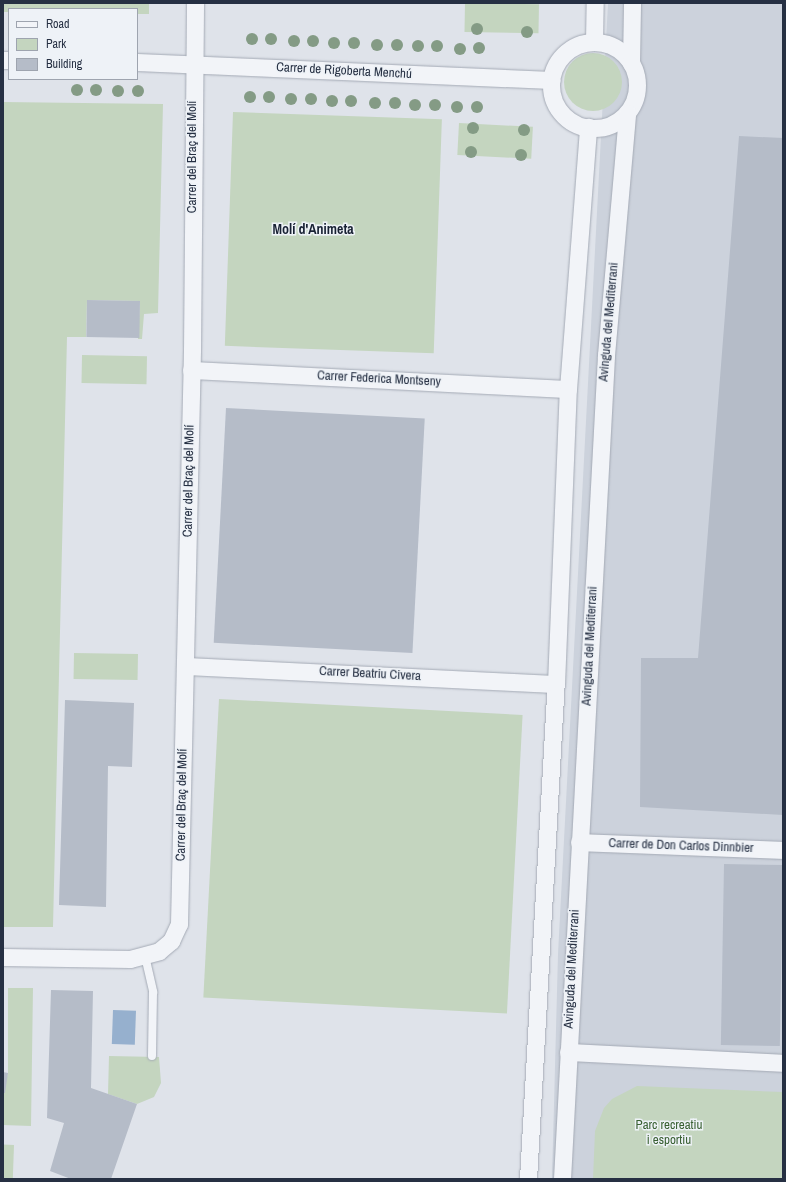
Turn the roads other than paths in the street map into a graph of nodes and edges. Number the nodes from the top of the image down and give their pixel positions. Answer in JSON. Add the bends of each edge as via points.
{"nodes":[{"id":1,"x":195,"y":3,"type":"edge"},
{"id":2,"x":595,"y":3,"type":"edge"},
{"id":3,"x":632,"y":3,"type":"edge"},
{"id":4,"x":594,"y":42,"type":"junction"},
{"id":5,"x":138,"y":62,"type":"edge"},
{"id":6,"x":192,"y":63,"type":"junction"},
{"id":7,"x":631,"y":63,"type":"junction"},
{"id":8,"x":552,"y":80,"type":"junction"},
{"id":9,"x":627,"y":113,"type":"junction"},
{"id":10,"x":588,"y":127,"type":"junction"},
{"id":11,"x":191,"y":370,"type":"junction"},
{"id":12,"x":568,"y":389,"type":"junction"},
{"id":13,"x":184,"y":666,"type":"junction"},
{"id":14,"x":556,"y":684,"type":"junction"},
{"id":15,"x":579,"y":842,"type":"junction"},
{"id":16,"x":783,"y":850,"type":"edge"},
{"id":17,"x":152,"y":953,"type":"junction"},
{"id":18,"x":3,"y":957,"type":"edge"},
{"id":19,"x":568,"y":1052,"type":"junction"},
{"id":20,"x":152,"y":1056,"type":"dead end"},
{"id":21,"x":783,"y":1063,"type":"edge"},
{"id":22,"x":528,"y":1179,"type":"edge"},
{"id":23,"x":562,"y":1179,"type":"edge"}],
"edges":[{"from":1,"to":6,"type":"street","name":"Carrer del Braç del Molí"},
{"from":2,"to":4,"type":"street"},
{"from":3,"to":7,"type":"street"},
{"from":4,"to":7,"type":"street","via":[[616,48]]},
{"from":4,"to":8,"type":"street","via":[[583,43],[565,53],[558,61]]},
{"from":5,"to":6,"type":"street","name":"Carrer de Rigoberta Menchú"},
{"from":6,"to":8,"type":"street","name":"Carrer de Rigoberta Menchú"},
{"from":6,"to":11,"type":"street","name":"Carrer del Braç del Molí"},
{"from":7,"to":9,"type":"street","via":[[637,89]]},
{"from":8,"to":10,"type":"street","via":[[557,106],[576,123]]},
{"from":9,"to":10,"type":"street","via":[[605,126]]},
{"from":9,"to":15,"type":"street","name":"Avinguda del Mediterrani","via":[[606,354]]},
{"from":10,"to":12,"type":"street"},
{"from":11,"to":12,"type":"street","name":"Carrer Federica Montseny"},
{"from":11,"to":13,"type":"street","name":"Carrer del Braç del Molí"},
{"from":12,"to":14,"type":"street"},
{"from":13,"to":14,"type":"street","name":"Carrer Beatriu Civera"},
{"from":13,"to":17,"type":"street","name":"Carrer del Braç del Molí","via":[[179,924],[171,941]]},
{"from":14,"to":22,"type":"street"},
{"from":15,"to":16,"type":"street","name":"Carrer de Don Carlos Dinnbier"},
{"from":15,"to":19,"type":"street","name":"Avinguda del Mediterrani"},
{"from":17,"to":18,"type":"street","via":[[130,959]]},
{"from":17,"to":20,"type":"lane"},
{"from":19,"to":21,"type":"street"},
{"from":19,"to":23,"type":"street","name":"Avinguda del Mediterrani"}]}
